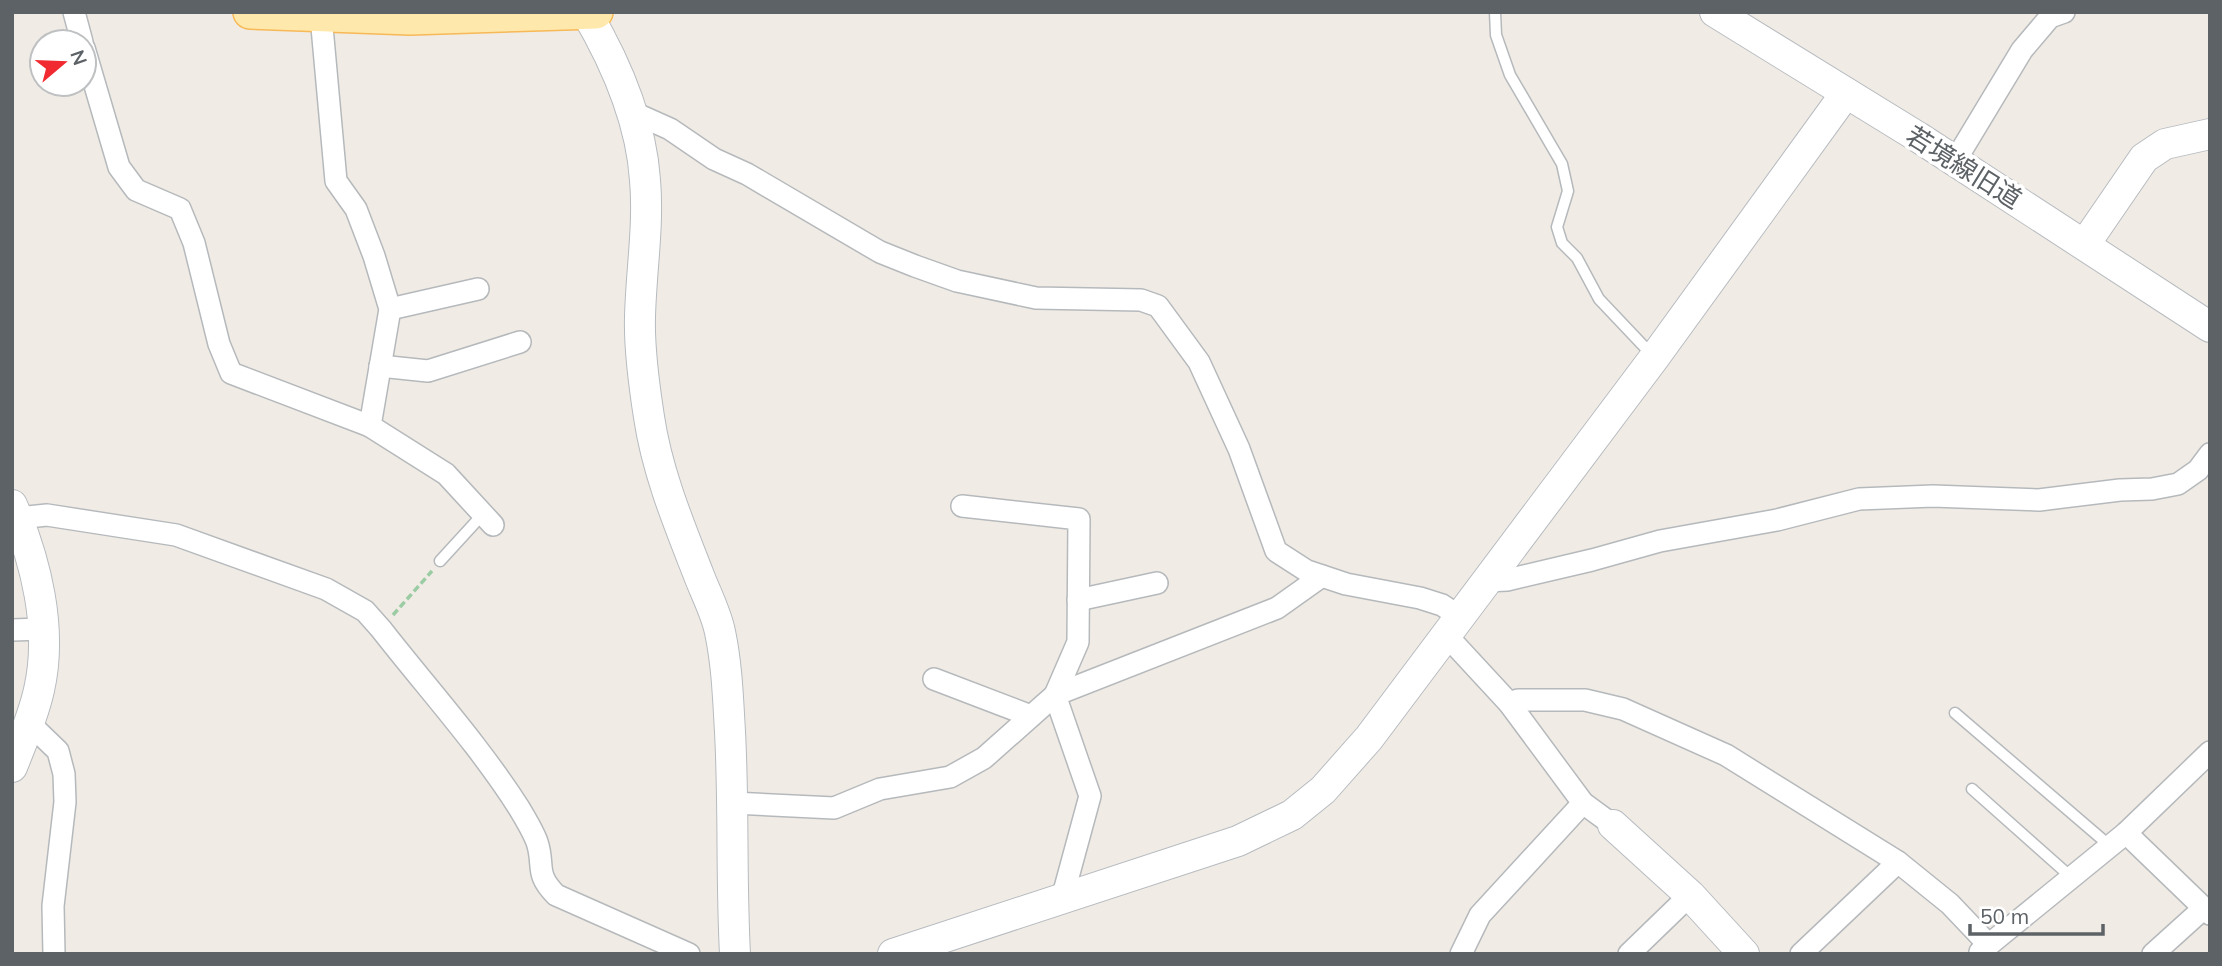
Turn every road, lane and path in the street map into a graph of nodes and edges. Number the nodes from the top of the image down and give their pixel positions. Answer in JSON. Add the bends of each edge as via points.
{"nodes":[{"id":1,"x":250,"y":12,"type":"edge"},
{"id":2,"x":596,"y":12,"type":"edge"},
{"id":3,"x":1495,"y":12,"type":"edge"},
{"id":4,"x":587,"y":13,"type":"edge"},
{"id":5,"x":2054,"y":14,"type":"edge"},
{"id":6,"x":409,"y":15,"type":"edge"},
{"id":7,"x":1723,"y":15,"type":"edge"},
{"id":8,"x":321,"y":16,"type":"junction"},
{"id":9,"x":1846,"y":93,"type":"junction"},
{"id":10,"x":98,"y":96,"type":"edge"},
{"id":11,"x":632,"y":112,"type":"junction"},
{"id":12,"x":2210,"y":134,"type":"edge"},
{"id":13,"x":1955,"y":162,"type":"junction"},
{"id":14,"x":2085,"y":244,"type":"junction"},
{"id":15,"x":478,"y":289,"type":"dead end"},
{"id":16,"x":390,"y":309,"type":"junction"},
{"id":17,"x":2210,"y":327,"type":"edge"},
{"id":18,"x":520,"y":342,"type":"dead end"},
{"id":19,"x":1654,"y":358,"type":"junction"},
{"id":20,"x":380,"y":366,"type":"junction"},
{"id":21,"x":370,"y":426,"type":"junction"},
{"id":22,"x":2210,"y":454,"type":"edge"},
{"id":23,"x":962,"y":506,"type":"dead end"},
{"id":24,"x":15,"y":512,"type":"edge"},
{"id":25,"x":488,"y":519,"type":"joint"},
{"id":26,"x":440,"y":561,"type":"joint"},
{"id":27,"x":1322,"y":576,"type":"junction"},
{"id":28,"x":1487,"y":581,"type":"junction"},
{"id":29,"x":1157,"y":583,"type":"dead end"},
{"id":30,"x":1078,"y":600,"type":"junction"},
{"id":31,"x":1453,"y":627,"type":"junction"},
{"id":32,"x":42,"y":629,"type":"junction"},
{"id":33,"x":381,"y":629,"type":"junction"},
{"id":34,"x":12,"y":630,"type":"edge"},
{"id":35,"x":934,"y":679,"type":"dead end"},
{"id":36,"x":1055,"y":695,"type":"junction"},
{"id":37,"x":1508,"y":703,"type":"junction"},
{"id":38,"x":1955,"y":713,"type":"dead end"},
{"id":39,"x":1031,"y":716,"type":"junction"},
{"id":40,"x":29,"y":723,"type":"junction"},
{"id":41,"x":2210,"y":752,"type":"edge"},
{"id":42,"x":12,"y":767,"type":"edge"},
{"id":43,"x":1972,"y":789,"type":"dead end"},
{"id":44,"x":733,"y":803,"type":"junction"},
{"id":45,"x":1583,"y":803,"type":"junction"},
{"id":46,"x":1613,"y":825,"type":"joint"},
{"id":47,"x":2118,"y":840,"type":"junction"},
{"id":48,"x":1898,"y":862,"type":"junction"},
{"id":49,"x":2071,"y":877,"type":"junction"},
{"id":50,"x":1690,"y":895,"type":"junction"},
{"id":51,"x":1062,"y":899,"type":"junction"},
{"id":52,"x":2207,"y":911,"type":"edge"},
{"id":53,"x":1983,"y":949,"type":"edge"},
{"id":54,"x":54,"y":954,"type":"edge"},
{"id":55,"x":689,"y":954,"type":"edge"},
{"id":56,"x":735,"y":954,"type":"edge"},
{"id":57,"x":893,"y":954,"type":"edge"},
{"id":58,"x":1461,"y":954,"type":"edge"},
{"id":59,"x":1629,"y":954,"type":"edge"},
{"id":60,"x":1744,"y":954,"type":"edge"},
{"id":61,"x":1801,"y":954,"type":"edge"},
{"id":62,"x":2153,"y":954,"type":"edge"}],
"edges":[{"from":1,"to":8,"type":"main road"},
{"from":2,"to":4,"type":"main road"},
{"from":3,"to":19,"type":"lane","via":[[1496,35],[1510,75],[1562,164],[1568,191],[1557,227],[1562,243],[1577,258],[1599,299]]},
{"from":4,"to":6,"type":"main road"},
{"from":4,"to":11,"type":"street","via":[[606,46]]},
{"from":5,"to":13,"type":"street","via":[[2022,50]]},
{"from":6,"to":8,"type":"main road"},
{"from":7,"to":9,"type":"street","name":"若境線旧道"},
{"from":8,"to":16,"type":"street","via":[[336,181],[356,208]]},
{"from":9,"to":13,"type":"street","name":"若境線旧道"},
{"from":9,"to":19,"type":"street"},
{"from":10,"to":21,"type":"street","via":[[119,167],[136,190],[180,209],[194,243],[219,344],[232,373]]},
{"from":11,"to":27,"type":"street","via":[[670,129],[714,159],[880,252],[915,266],[957,281],[1036,298],[1141,300],[1158,306],[1199,362],[1239,449],[1276,551]]},
{"from":11,"to":44,"type":"street","via":[[646,181],[639,320],[649,419],[673,508],[720,629],[727,668]]},
{"from":12,"to":14,"type":"street","via":[[2165,144],[2144,159]]},
{"from":13,"to":14,"type":"street","name":"若境線旧道"},
{"from":14,"to":17,"type":"street","name":"若境線旧道"},
{"from":15,"to":16,"type":"street"},
{"from":16,"to":20,"type":"street"},
{"from":18,"to":20,"type":"street","via":[[428,371]]},
{"from":19,"to":28,"type":"street"},
{"from":20,"to":21,"type":"street"},
{"from":21,"to":25,"type":"street","via":[[446,474]]},
{"from":22,"to":28,"type":"street","via":[[2178,484],[2152,489],[2039,500],[1859,499]]},
{"from":23,"to":30,"type":"street","via":[[1079,519]]},
{"from":24,"to":32,"type":"street","via":[[40,591]]},
{"from":24,"to":33,"type":"street","via":[[176,535],[326,589],[365,611]]},
{"from":25,"to":26,"type":"lane"},
{"from":26,"to":33,"type":"path"},
{"from":27,"to":31,"type":"street","via":[[1442,605]]},
{"from":27,"to":36,"type":"street","via":[[1277,608]]},
{"from":28,"to":31,"type":"street"},
{"from":29,"to":30,"type":"street"},
{"from":30,"to":36,"type":"street","via":[[1078,642]]},
{"from":31,"to":37,"type":"street"},
{"from":31,"to":51,"type":"street","via":[[1369,738],[1323,790],[1292,815],[1238,841]]},
{"from":32,"to":34,"type":"street"},
{"from":32,"to":40,"type":"street","via":[[40,688]]},
{"from":33,"to":55,"type":"street","via":[[521,811],[537,842],[546,886],[556,895]]},
{"from":35,"to":39,"type":"street"},
{"from":36,"to":39,"type":"street"},
{"from":36,"to":51,"type":"street","via":[[1090,796]]},
{"from":37,"to":45,"type":"street"},
{"from":37,"to":48,"type":"street","via":[[1518,699],[1584,700],[1623,709],[1726,755]]},
{"from":38,"to":47,"type":"lane"},
{"from":39,"to":44,"type":"street","via":[[985,758],[950,777],[880,789],[834,808]]},
{"from":40,"to":42,"type":"street"},
{"from":40,"to":54,"type":"street","via":[[58,751],[64,774],[53,906]]},
{"from":41,"to":47,"type":"street"},
{"from":43,"to":49,"type":"lane"},
{"from":44,"to":56,"type":"street"},
{"from":45,"to":46,"type":"street"},
{"from":45,"to":58,"type":"street","via":[[1480,915]]},
{"from":46,"to":50,"type":"street"},
{"from":47,"to":49,"type":"street"},
{"from":47,"to":52,"type":"street"},
{"from":48,"to":53,"type":"street","via":[[1950,904]]},
{"from":48,"to":61,"type":"street"},
{"from":49,"to":53,"type":"street"},
{"from":50,"to":59,"type":"street"},
{"from":50,"to":60,"type":"street"},
{"from":51,"to":57,"type":"street"},
{"from":52,"to":62,"type":"street"}]}
